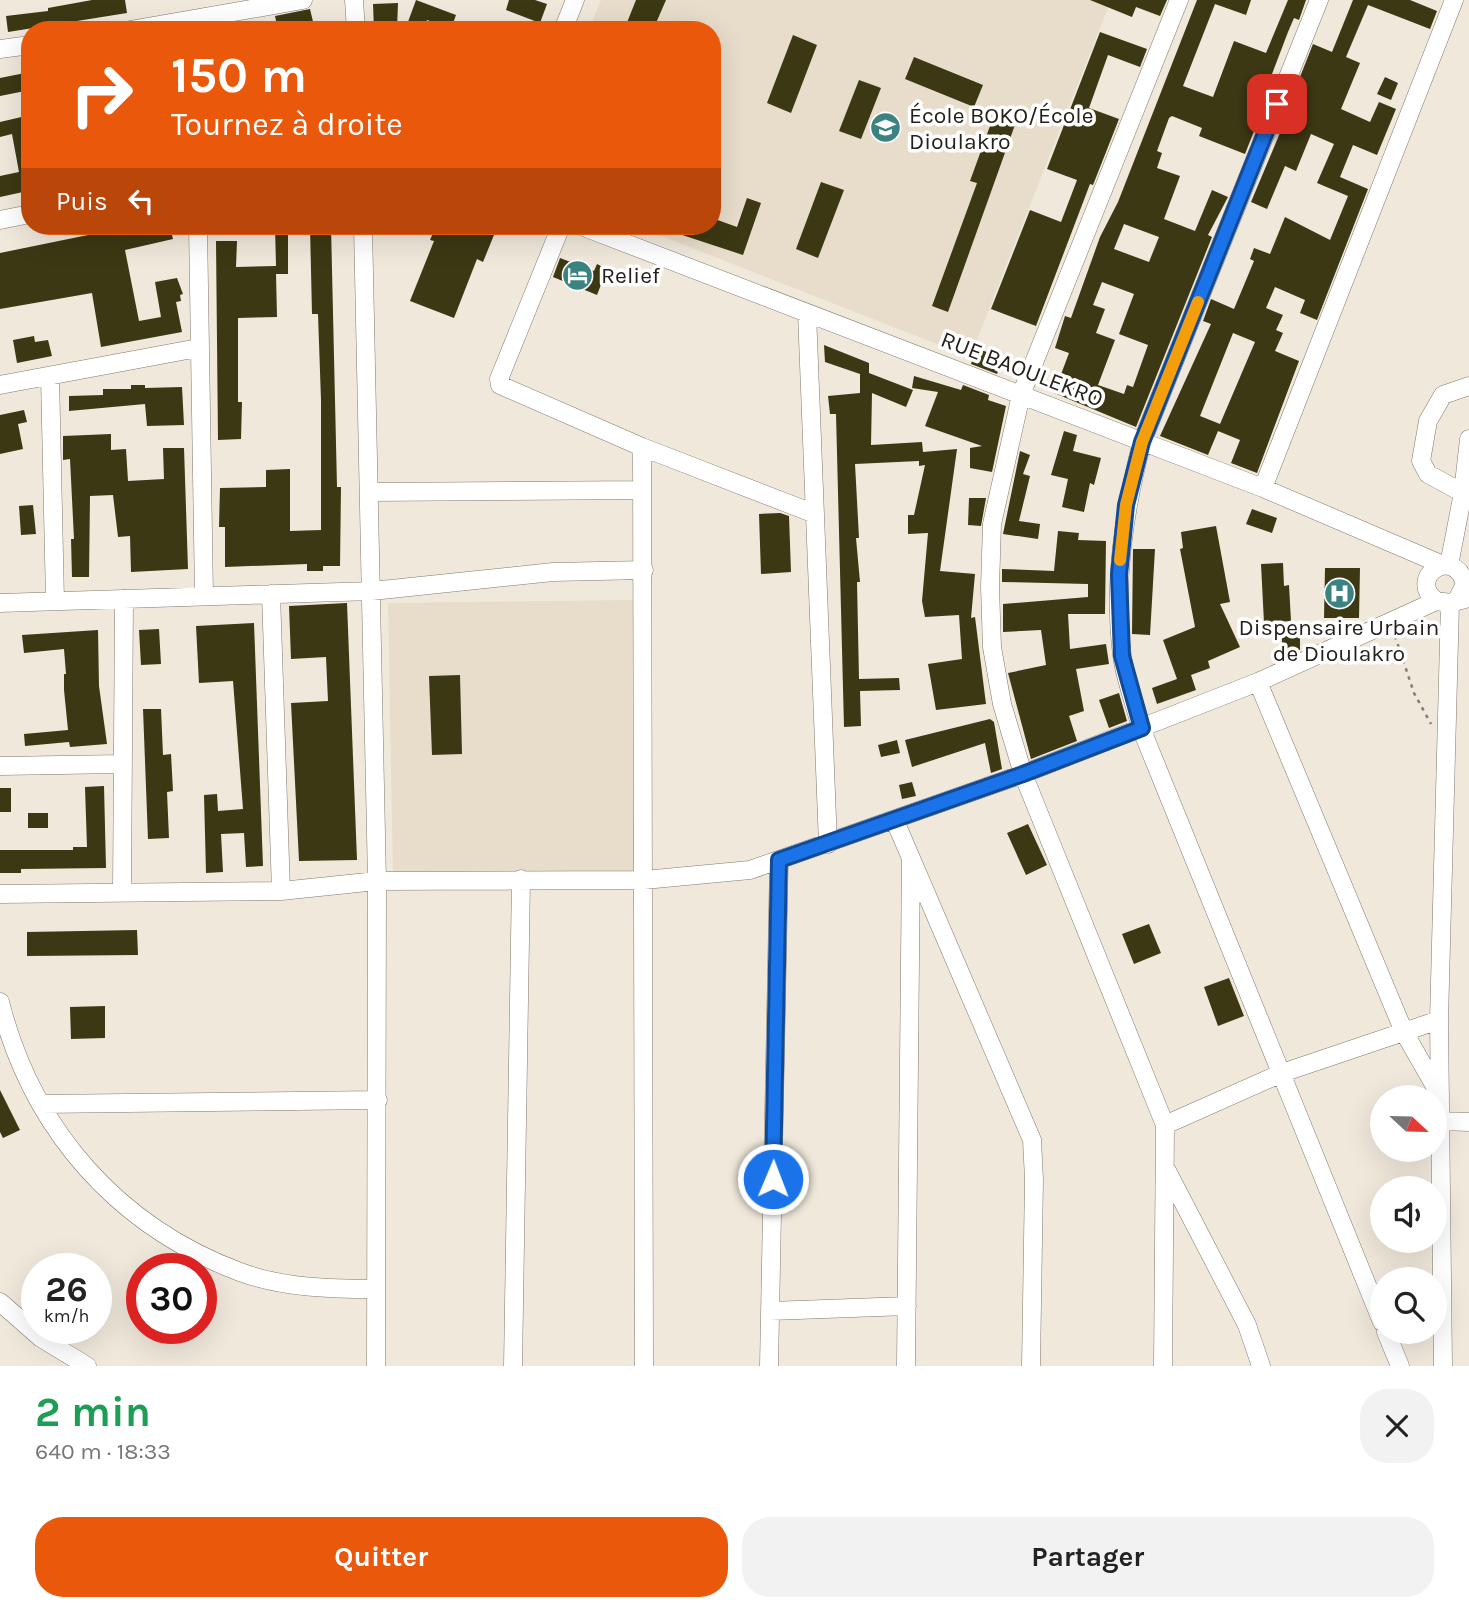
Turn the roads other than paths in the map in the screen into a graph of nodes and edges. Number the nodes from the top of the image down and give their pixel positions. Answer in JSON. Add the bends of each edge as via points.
{"nodes":[{"id":1,"x":303,"y":0,"type":"edge"},
{"id":2,"x":354,"y":0,"type":"edge"},
{"id":3,"x":575,"y":0,"type":"edge"},
{"id":4,"x":1179,"y":0,"type":"edge"},
{"id":5,"x":1319,"y":0,"type":"edge"},
{"id":6,"x":1456,"y":1,"type":"edge"},
{"id":7,"x":182,"y":21,"type":"edge"},
{"id":8,"x":355,"y":21,"type":"edge"},
{"id":9,"x":567,"y":21,"type":"edge"},
{"id":10,"x":21,"y":47,"type":"edge"},
{"id":11,"x":0,"y":49,"type":"edge"},
{"id":12,"x":21,"y":216,"type":"edge"},
{"id":13,"x":0,"y":220,"type":"edge"},
{"id":14,"x":198,"y":235,"type":"edge"},
{"id":15,"x":363,"y":235,"type":"edge"},
{"id":16,"x":557,"y":235,"type":"edge"},
{"id":17,"x":604,"y":235,"type":"edge"},
{"id":18,"x":807,"y":313,"type":"junction"},
{"id":19,"x":198,"y":348,"type":"junction"},
{"id":20,"x":50,"y":376,"type":"junction"},
{"id":21,"x":0,"y":385,"type":"edge"},
{"id":22,"x":1469,"y":386,"type":"edge"},
{"id":23,"x":1021,"y":395,"type":"junction"},
{"id":24,"x":1469,"y":439,"type":"edge"},
{"id":25,"x":1142,"y":442,"type":"junction"},
{"id":26,"x":642,"y":447,"type":"junction"},
{"id":27,"x":1262,"y":488,"type":"junction"},
{"id":28,"x":642,"y":490,"type":"junction"},
{"id":29,"x":369,"y":492,"type":"junction"},
{"id":30,"x":1464,"y":494,"type":"junction"},
{"id":31,"x":816,"y":514,"type":"junction"},
{"id":32,"x":1454,"y":568,"type":"edge"},
{"id":33,"x":644,"y":570,"type":"junction"},
{"id":34,"x":372,"y":590,"type":"junction"},
{"id":35,"x":271,"y":594,"type":"junction"},
{"id":36,"x":204,"y":596,"type":"junction"},
{"id":37,"x":124,"y":599,"type":"junction"},
{"id":38,"x":55,"y":601,"type":"junction"},
{"id":39,"x":1453,"y":601,"type":"edge"},
{"id":40,"x":0,"y":603,"type":"edge"},
{"id":41,"x":1258,"y":682,"type":"junction"},
{"id":42,"x":1142,"y":728,"type":"junction"},
{"id":43,"x":121,"y":764,"type":"junction"},
{"id":44,"x":0,"y":766,"type":"edge"},
{"id":45,"x":1023,"y":774,"type":"junction"},
{"id":46,"x":895,"y":821,"type":"junction"},
{"id":47,"x":828,"y":844,"type":"junction"},
{"id":48,"x":911,"y":852,"type":"junction"},
{"id":49,"x":779,"y":860,"type":"junction"},
{"id":50,"x":521,"y":879,"type":"junction"},
{"id":51,"x":644,"y":880,"type":"junction"},
{"id":52,"x":377,"y":881,"type":"junction"},
{"id":53,"x":281,"y":891,"type":"junction"},
{"id":54,"x":122,"y":893,"type":"junction"},
{"id":55,"x":0,"y":894,"type":"edge"},
{"id":56,"x":0,"y":1002,"type":"edge"},
{"id":57,"x":1439,"y":1020,"type":"junction"},
{"id":58,"x":1404,"y":1032,"type":"junction"},
{"id":59,"x":1282,"y":1073,"type":"junction"},
{"id":60,"x":1434,"y":1085,"type":"edge"},
{"id":61,"x":1440,"y":1085,"type":"edge"},
{"id":62,"x":378,"y":1100,"type":"junction"},
{"id":63,"x":41,"y":1104,"type":"junction"},
{"id":64,"x":1447,"y":1121,"type":"edge"},
{"id":65,"x":1469,"y":1122,"type":"edge"},
{"id":66,"x":1165,"y":1125,"type":"junction"},
{"id":67,"x":1442,"y":1162,"type":"edge"},
{"id":68,"x":1165,"y":1168,"type":"junction"},
{"id":69,"x":376,"y":1289,"type":"junction"},
{"id":70,"x":1370,"y":1292,"type":"edge"},
{"id":71,"x":0,"y":1302,"type":"edge"},
{"id":72,"x":907,"y":1306,"type":"junction"},
{"id":73,"x":770,"y":1311,"type":"junction"},
{"id":74,"x":1391,"y":1344,"type":"edge"},
{"id":75,"x":88,"y":1366,"type":"edge"},
{"id":76,"x":376,"y":1366,"type":"edge"},
{"id":77,"x":513,"y":1366,"type":"edge"},
{"id":78,"x":644,"y":1366,"type":"edge"},
{"id":79,"x":769,"y":1366,"type":"edge"},
{"id":80,"x":906,"y":1366,"type":"edge"},
{"id":81,"x":1031,"y":1366,"type":"edge"},
{"id":82,"x":1163,"y":1366,"type":"edge"},
{"id":83,"x":1261,"y":1366,"type":"edge"},
{"id":84,"x":1400,"y":1366,"type":"edge"},
{"id":85,"x":1443,"y":1366,"type":"edge"}],
"edges":[{"from":1,"to":7,"type":"street"},
{"from":2,"to":8,"type":"street"},
{"from":3,"to":9,"type":"street"},
{"from":4,"to":23,"type":"street"},
{"from":5,"to":25,"type":"street"},
{"from":6,"to":27,"type":"street"},
{"from":10,"to":11,"type":"street"},
{"from":12,"to":13,"type":"street"},
{"from":14,"to":19,"type":"street"},
{"from":15,"to":29,"type":"street"},
{"from":16,"to":26,"type":"street","via":[[500,385]]},
{"from":17,"to":18,"type":"street","name":"RUE BAOULEKRO"},
{"from":18,"to":23,"type":"street","name":"RUE BAOULEKRO"},
{"from":18,"to":31,"type":"street"},
{"from":19,"to":20,"type":"street"},
{"from":19,"to":36,"type":"street"},
{"from":20,"to":21,"type":"street"},
{"from":20,"to":38,"type":"street"},
{"from":22,"to":30,"type":"street","via":[[1443,395],[1428,421],[1421,461],[1428,474]]},
{"from":23,"to":25,"type":"street","name":"RUE BAOULEKRO"},
{"from":23,"to":45,"type":"street","via":[[992,524],[990,587],[992,648],[1002,704]]},
{"from":24,"to":30,"type":"street"},
{"from":25,"to":27,"type":"street","name":"RUE BAOULEKRO"},
{"from":25,"to":42,"type":"street","via":[[1126,505],[1119,575],[1122,656]]},
{"from":26,"to":28,"type":"street"},
{"from":26,"to":31,"type":"street"},
{"from":27,"to":32,"type":"street","name":"RUE BAOULEKRO"},
{"from":28,"to":29,"type":"street"},
{"from":28,"to":33,"type":"street"},
{"from":29,"to":34,"type":"street"},
{"from":30,"to":32,"type":"street"},
{"from":31,"to":47,"type":"street"},
{"from":32,"to":39,"type":"street","via":[[1465,584]]},
{"from":32,"to":39,"type":"street","via":[[1432,570],[1427,581],[1428,593]]},
{"from":33,"to":34,"type":"street","via":[[553,572]]},
{"from":33,"to":51,"type":"street"},
{"from":34,"to":35,"type":"street"},
{"from":34,"to":52,"type":"street"},
{"from":35,"to":36,"type":"street"},
{"from":35,"to":53,"type":"street"},
{"from":36,"to":37,"type":"street"},
{"from":37,"to":38,"type":"street"},
{"from":37,"to":43,"type":"street"},
{"from":38,"to":40,"type":"street"},
{"from":39,"to":41,"type":"street"},
{"from":39,"to":57,"type":"street","via":[[1444,747]]},
{"from":41,"to":42,"type":"street"},
{"from":41,"to":58,"type":"street"},
{"from":42,"to":45,"type":"street"},
{"from":42,"to":59,"type":"street"},
{"from":43,"to":44,"type":"street"},
{"from":43,"to":54,"type":"street"},
{"from":45,"to":46,"type":"street"},
{"from":45,"to":66,"type":"street"},
{"from":46,"to":47,"type":"street"},
{"from":46,"to":48,"type":"street"},
{"from":47,"to":49,"type":"street"},
{"from":48,"to":72,"type":"street"},
{"from":48,"to":81,"type":"street","via":[[1032,1140]]},
{"from":49,"to":51,"type":"street","via":[[750,870]]},
{"from":49,"to":73,"type":"street"},
{"from":50,"to":51,"type":"street"},
{"from":50,"to":52,"type":"street"},
{"from":50,"to":77,"type":"street"},
{"from":51,"to":78,"type":"street"},
{"from":52,"to":53,"type":"street"},
{"from":52,"to":62,"type":"street"},
{"from":53,"to":54,"type":"street"},
{"from":54,"to":55,"type":"street"},
{"from":56,"to":63,"type":"street","via":[[8,1032]]},
{"from":57,"to":58,"type":"street"},
{"from":57,"to":61,"type":"street"},
{"from":58,"to":59,"type":"street"},
{"from":58,"to":60,"type":"street"},
{"from":59,"to":66,"type":"street"},
{"from":59,"to":70,"type":"street"},
{"from":62,"to":63,"type":"street"},
{"from":62,"to":69,"type":"street"},
{"from":63,"to":69,"type":"street","via":[[62,1141],[96,1180],[134,1215],[177,1242],[242,1273],[321,1289]]},
{"from":64,"to":65,"type":"street"},
{"from":66,"to":68,"type":"street"},
{"from":67,"to":85,"type":"street"},
{"from":68,"to":82,"type":"street"},
{"from":68,"to":83,"type":"street","via":[[1247,1325]]},
{"from":69,"to":76,"type":"street"},
{"from":71,"to":75,"type":"street","via":[[41,1338]]},
{"from":72,"to":73,"type":"street"},
{"from":72,"to":80,"type":"street"},
{"from":73,"to":79,"type":"street"},
{"from":74,"to":84,"type":"street"}]}
